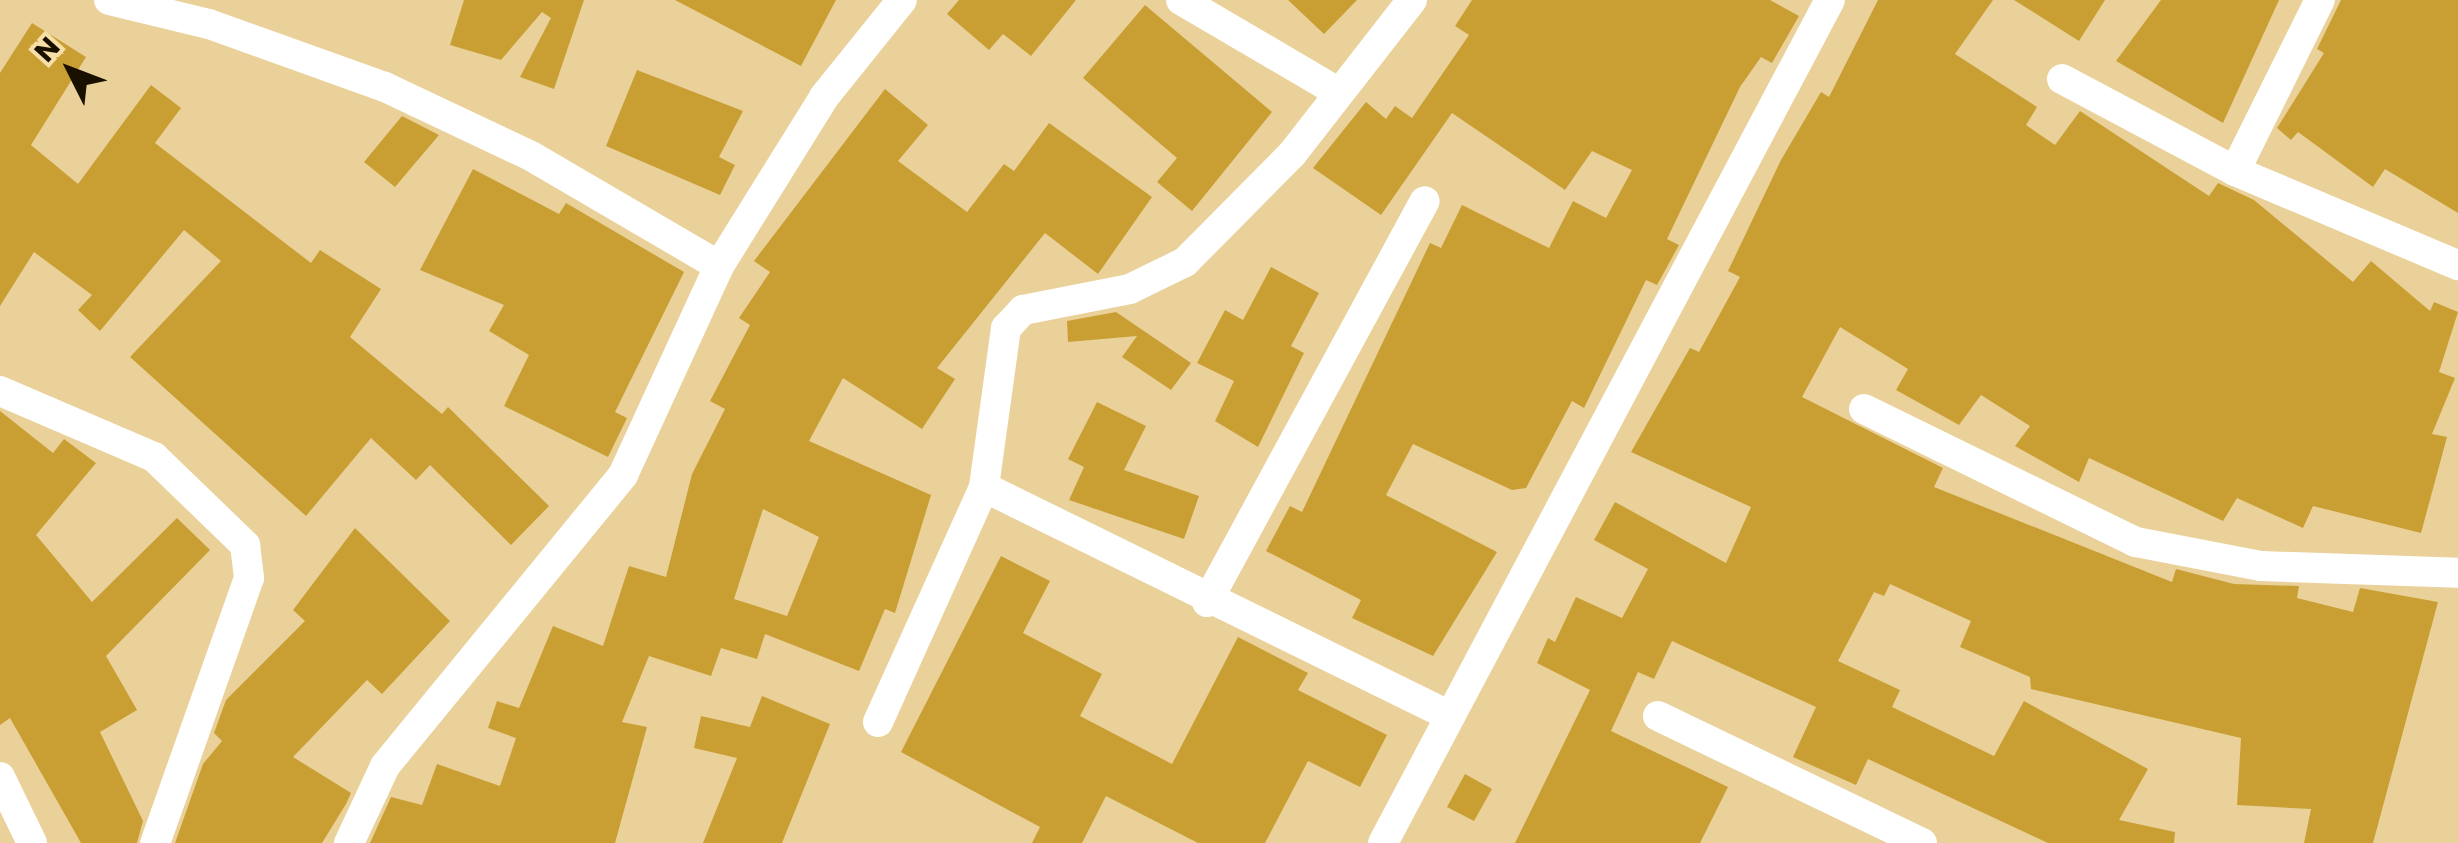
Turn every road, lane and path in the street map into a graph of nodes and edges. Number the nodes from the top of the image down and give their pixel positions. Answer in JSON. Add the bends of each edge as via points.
{"nodes":[{"id":1,"x":109,"y":0,"type":"edge"},
{"id":2,"x":902,"y":0,"type":"edge"},
{"id":3,"x":1180,"y":0,"type":"edge"},
{"id":4,"x":1412,"y":0,"type":"edge"},
{"id":5,"x":1830,"y":0,"type":"edge"},
{"id":6,"x":2320,"y":0,"type":"edge"},
{"id":7,"x":2062,"y":80,"type":"dead end"},
{"id":8,"x":1338,"y":92,"type":"junction"},
{"id":9,"x":2235,"y":171,"type":"junction"},
{"id":10,"x":1425,"y":200,"type":"dead end"},
{"id":11,"x":2458,"y":265,"type":"edge"},
{"id":12,"x":719,"y":266,"type":"junction"},
{"id":13,"x":0,"y":390,"type":"edge"},
{"id":14,"x":1864,"y":409,"type":"dead end"},
{"id":15,"x":984,"y":488,"type":"junction"},
{"id":16,"x":2458,"y":573,"type":"edge"},
{"id":17,"x":1207,"y":602,"type":"junction"},
{"id":18,"x":1448,"y":715,"type":"junction"},
{"id":19,"x":1658,"y":716,"type":"dead end"},
{"id":20,"x":878,"y":722,"type":"dead end"},
{"id":21,"x":0,"y":778,"type":"edge"},
{"id":22,"x":32,"y":843,"type":"edge"},
{"id":23,"x":155,"y":843,"type":"edge"},
{"id":24,"x":349,"y":843,"type":"edge"},
{"id":25,"x":1383,"y":843,"type":"edge"},
{"id":26,"x":1922,"y":843,"type":"edge"}],
"edges":[{"from":1,"to":12,"type":"street","via":[[209,24],[385,88],[531,156]]},
{"from":2,"to":12,"type":"street","via":[[824,97]]},
{"from":3,"to":8,"type":"street"},
{"from":4,"to":8,"type":"street"},
{"from":5,"to":18,"type":"street"},
{"from":6,"to":9,"type":"street"},
{"from":7,"to":9,"type":"street"},
{"from":8,"to":15,"type":"street","via":[[1186,262],[1130,289],[1024,310],[1006,328]]},
{"from":9,"to":11,"type":"street"},
{"from":10,"to":17,"type":"street"},
{"from":12,"to":24,"type":"street","via":[[623,475],[385,766]]},
{"from":13,"to":23,"type":"street","via":[[154,457],[245,545],[248,578]]},
{"from":14,"to":16,"type":"street","via":[[2136,542],[2262,566]]},
{"from":15,"to":17,"type":"street"},
{"from":15,"to":20,"type":"street"},
{"from":17,"to":18,"type":"street"},
{"from":18,"to":25,"type":"street"},
{"from":19,"to":26,"type":"street"},
{"from":21,"to":22,"type":"street"}]}
